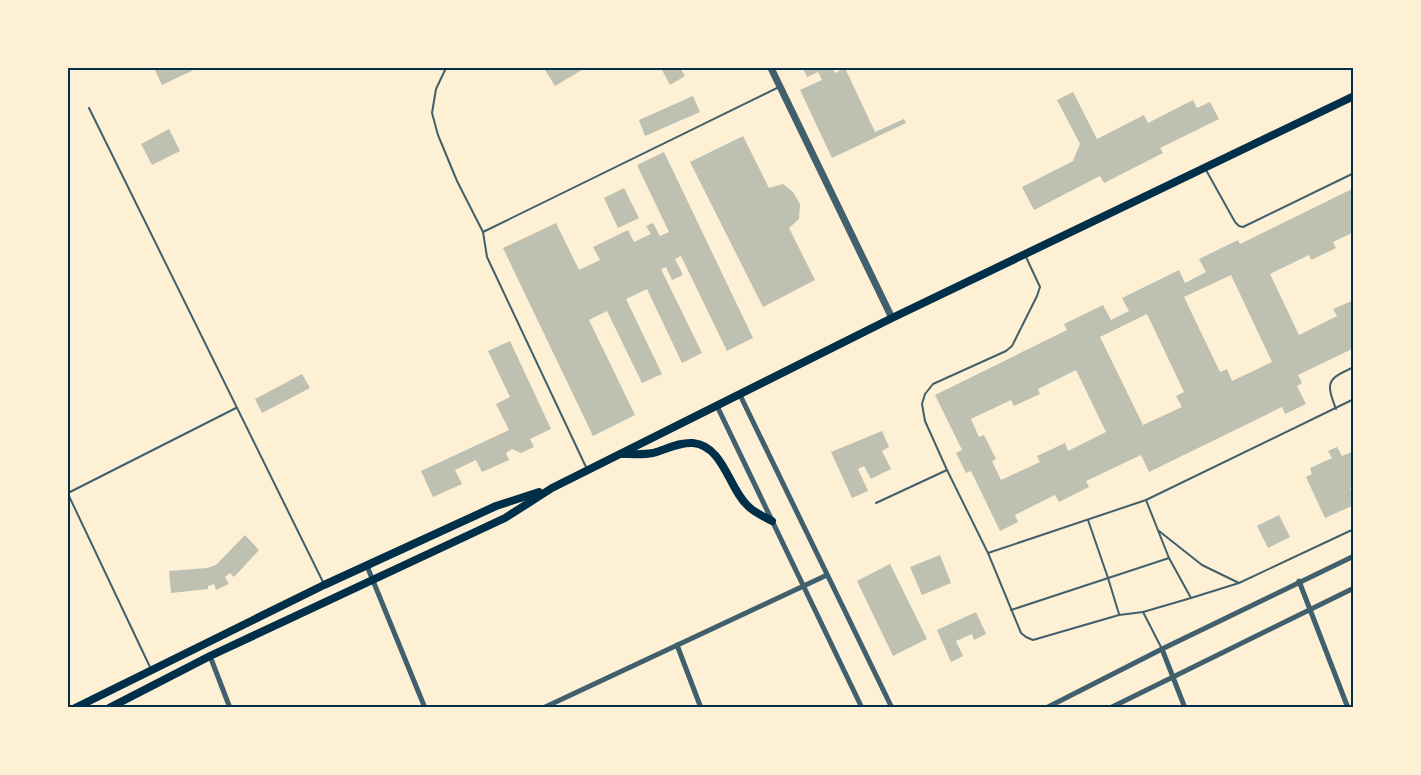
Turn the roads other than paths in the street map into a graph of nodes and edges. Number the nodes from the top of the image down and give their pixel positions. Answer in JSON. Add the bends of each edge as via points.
{"nodes":[{"id":1,"x":446,"y":68,"type":"edge"},
{"id":2,"x":771,"y":68,"type":"edge"},
{"id":3,"x":780,"y":86,"type":"junction"},
{"id":4,"x":1353,"y":96,"type":"edge"},
{"id":5,"x":89,"y":108,"type":"dead end"},
{"id":6,"x":1205,"y":168,"type":"junction"},
{"id":7,"x":1353,"y":172,"type":"edge"},
{"id":8,"x":483,"y":232,"type":"junction"},
{"id":9,"x":1024,"y":254,"type":"junction"},
{"id":10,"x":892,"y":318,"type":"junction"},
{"id":11,"x":1353,"y":367,"type":"edge"},
{"id":12,"x":740,"y":395,"type":"junction"},
{"id":13,"x":1353,"y":399,"type":"edge"},
{"id":14,"x":717,"y":406,"type":"junction"},
{"id":15,"x":237,"y":408,"type":"junction"},
{"id":16,"x":1336,"y":409,"type":"junction"},
{"id":17,"x":619,"y":454,"type":"junction"},
{"id":18,"x":587,"y":470,"type":"junction"},
{"id":19,"x":947,"y":470,"type":"junction"},
{"id":20,"x":552,"y":488,"type":"junction"},
{"id":21,"x":68,"y":494,"type":"edge"},
{"id":22,"x":1146,"y":500,"type":"junction"},
{"id":23,"x":876,"y":502,"type":"dead end"},
{"id":24,"x":1088,"y":520,"type":"junction"},
{"id":25,"x":772,"y":521,"type":"junction"},
{"id":26,"x":1353,"y":529,"type":"edge"},
{"id":27,"x":1159,"y":531,"type":"junction"},
{"id":28,"x":988,"y":553,"type":"junction"},
{"id":29,"x":1353,"y":556,"type":"edge"},
{"id":30,"x":1169,"y":558,"type":"junction"},
{"id":31,"x":367,"y":566,"type":"junction"},
{"id":32,"x":827,"y":575,"type":"junction"},
{"id":33,"x":1108,"y":578,"type":"junction"},
{"id":34,"x":373,"y":580,"type":"junction"},
{"id":35,"x":1299,"y":581,"type":"junction"},
{"id":36,"x":1239,"y":583,"type":"junction"},
{"id":37,"x":324,"y":585,"type":"junction"},
{"id":38,"x":804,"y":586,"type":"junction"},
{"id":39,"x":1353,"y":588,"type":"edge"},
{"id":40,"x":1191,"y":598,"type":"junction"},
{"id":41,"x":1310,"y":609,"type":"junction"},
{"id":42,"x":1011,"y":610,"type":"junction"},
{"id":43,"x":1143,"y":612,"type":"junction"},
{"id":44,"x":1119,"y":615,"type":"junction"},
{"id":45,"x":677,"y":645,"type":"junction"},
{"id":46,"x":1162,"y":649,"type":"junction"},
{"id":47,"x":210,"y":656,"type":"junction"},
{"id":48,"x":152,"y":670,"type":"junction"},
{"id":49,"x":1173,"y":677,"type":"junction"},
{"id":50,"x":75,"y":708,"type":"edge"},
{"id":51,"x":109,"y":708,"type":"edge"},
{"id":52,"x":230,"y":708,"type":"edge"},
{"id":53,"x":425,"y":708,"type":"edge"},
{"id":54,"x":543,"y":708,"type":"edge"},
{"id":55,"x":701,"y":708,"type":"edge"},
{"id":56,"x":862,"y":708,"type":"edge"},
{"id":57,"x":892,"y":708,"type":"edge"},
{"id":58,"x":1046,"y":708,"type":"edge"},
{"id":59,"x":1110,"y":708,"type":"edge"},
{"id":60,"x":1185,"y":708,"type":"edge"},
{"id":61,"x":1348,"y":708,"type":"edge"}],
"edges":[{"from":1,"to":8,"type":"lane","via":[[436,89],[432,113],[457,181]]},
{"from":2,"to":3,"type":"street"},
{"from":3,"to":8,"type":"lane"},
{"from":3,"to":10,"type":"street"},
{"from":4,"to":6,"type":"main road"},
{"from":5,"to":15,"type":"lane"},
{"from":6,"to":7,"type":"lane","via":[[1235,222],[1243,227]]},
{"from":6,"to":9,"type":"main road"},
{"from":8,"to":18,"type":"lane","via":[[488,257]]},
{"from":9,"to":10,"type":"main road"},
{"from":9,"to":19,"type":"lane","via":[[1040,286],[1012,346],[933,384],[925,394],[925,421]]},
{"from":10,"to":12,"type":"main road"},
{"from":11,"to":16,"type":"lane","via":[[1335,376],[1330,384]]},
{"from":12,"to":14,"type":"main road"},
{"from":12,"to":32,"type":"street"},
{"from":13,"to":16,"type":"lane"},
{"from":14,"to":17,"type":"main road"},
{"from":14,"to":25,"type":"street"},
{"from":15,"to":21,"type":"lane"},
{"from":15,"to":37,"type":"lane"},
{"from":16,"to":22,"type":"lane"},
{"from":17,"to":18,"type":"main road"},
{"from":17,"to":25,"type":"main road","via":[[651,453],[680,443],[705,447],[716,456],[749,507]]},
{"from":18,"to":20,"type":"main road"},
{"from":19,"to":23,"type":"lane"},
{"from":19,"to":28,"type":"lane"},
{"from":20,"to":31,"type":"main road","via":[[496,506]]},
{"from":20,"to":34,"type":"main road","via":[[505,518]]},
{"from":21,"to":48,"type":"lane"},
{"from":22,"to":24,"type":"lane"},
{"from":22,"to":27,"type":"lane"},
{"from":24,"to":28,"type":"lane"},
{"from":24,"to":33,"type":"lane"},
{"from":25,"to":38,"type":"street"},
{"from":26,"to":36,"type":"lane"},
{"from":27,"to":30,"type":"lane"},
{"from":27,"to":36,"type":"lane","via":[[1202,566]]},
{"from":28,"to":42,"type":"lane"},
{"from":29,"to":35,"type":"street"},
{"from":30,"to":33,"type":"lane"},
{"from":30,"to":40,"type":"lane"},
{"from":31,"to":34,"type":"street"},
{"from":31,"to":37,"type":"main road"},
{"from":32,"to":38,"type":"street"},
{"from":32,"to":57,"type":"street"},
{"from":33,"to":42,"type":"lane"},
{"from":33,"to":44,"type":"lane"},
{"from":34,"to":47,"type":"main road"},
{"from":34,"to":53,"type":"street"},
{"from":35,"to":41,"type":"street"},
{"from":35,"to":46,"type":"street"},
{"from":36,"to":40,"type":"lane"},
{"from":37,"to":48,"type":"main road"},
{"from":38,"to":45,"type":"street"},
{"from":38,"to":56,"type":"street"},
{"from":39,"to":41,"type":"street"},
{"from":40,"to":43,"type":"lane"},
{"from":41,"to":49,"type":"street"},
{"from":41,"to":61,"type":"street"},
{"from":42,"to":44,"type":"lane","via":[[1021,633],[1033,640]]},
{"from":43,"to":44,"type":"lane"},
{"from":43,"to":46,"type":"lane"},
{"from":45,"to":54,"type":"street"},
{"from":45,"to":55,"type":"street"},
{"from":46,"to":49,"type":"street"},
{"from":46,"to":58,"type":"street"},
{"from":47,"to":51,"type":"main road"},
{"from":47,"to":52,"type":"street"},
{"from":48,"to":50,"type":"main road"},
{"from":49,"to":59,"type":"street"},
{"from":49,"to":60,"type":"street"}]}
